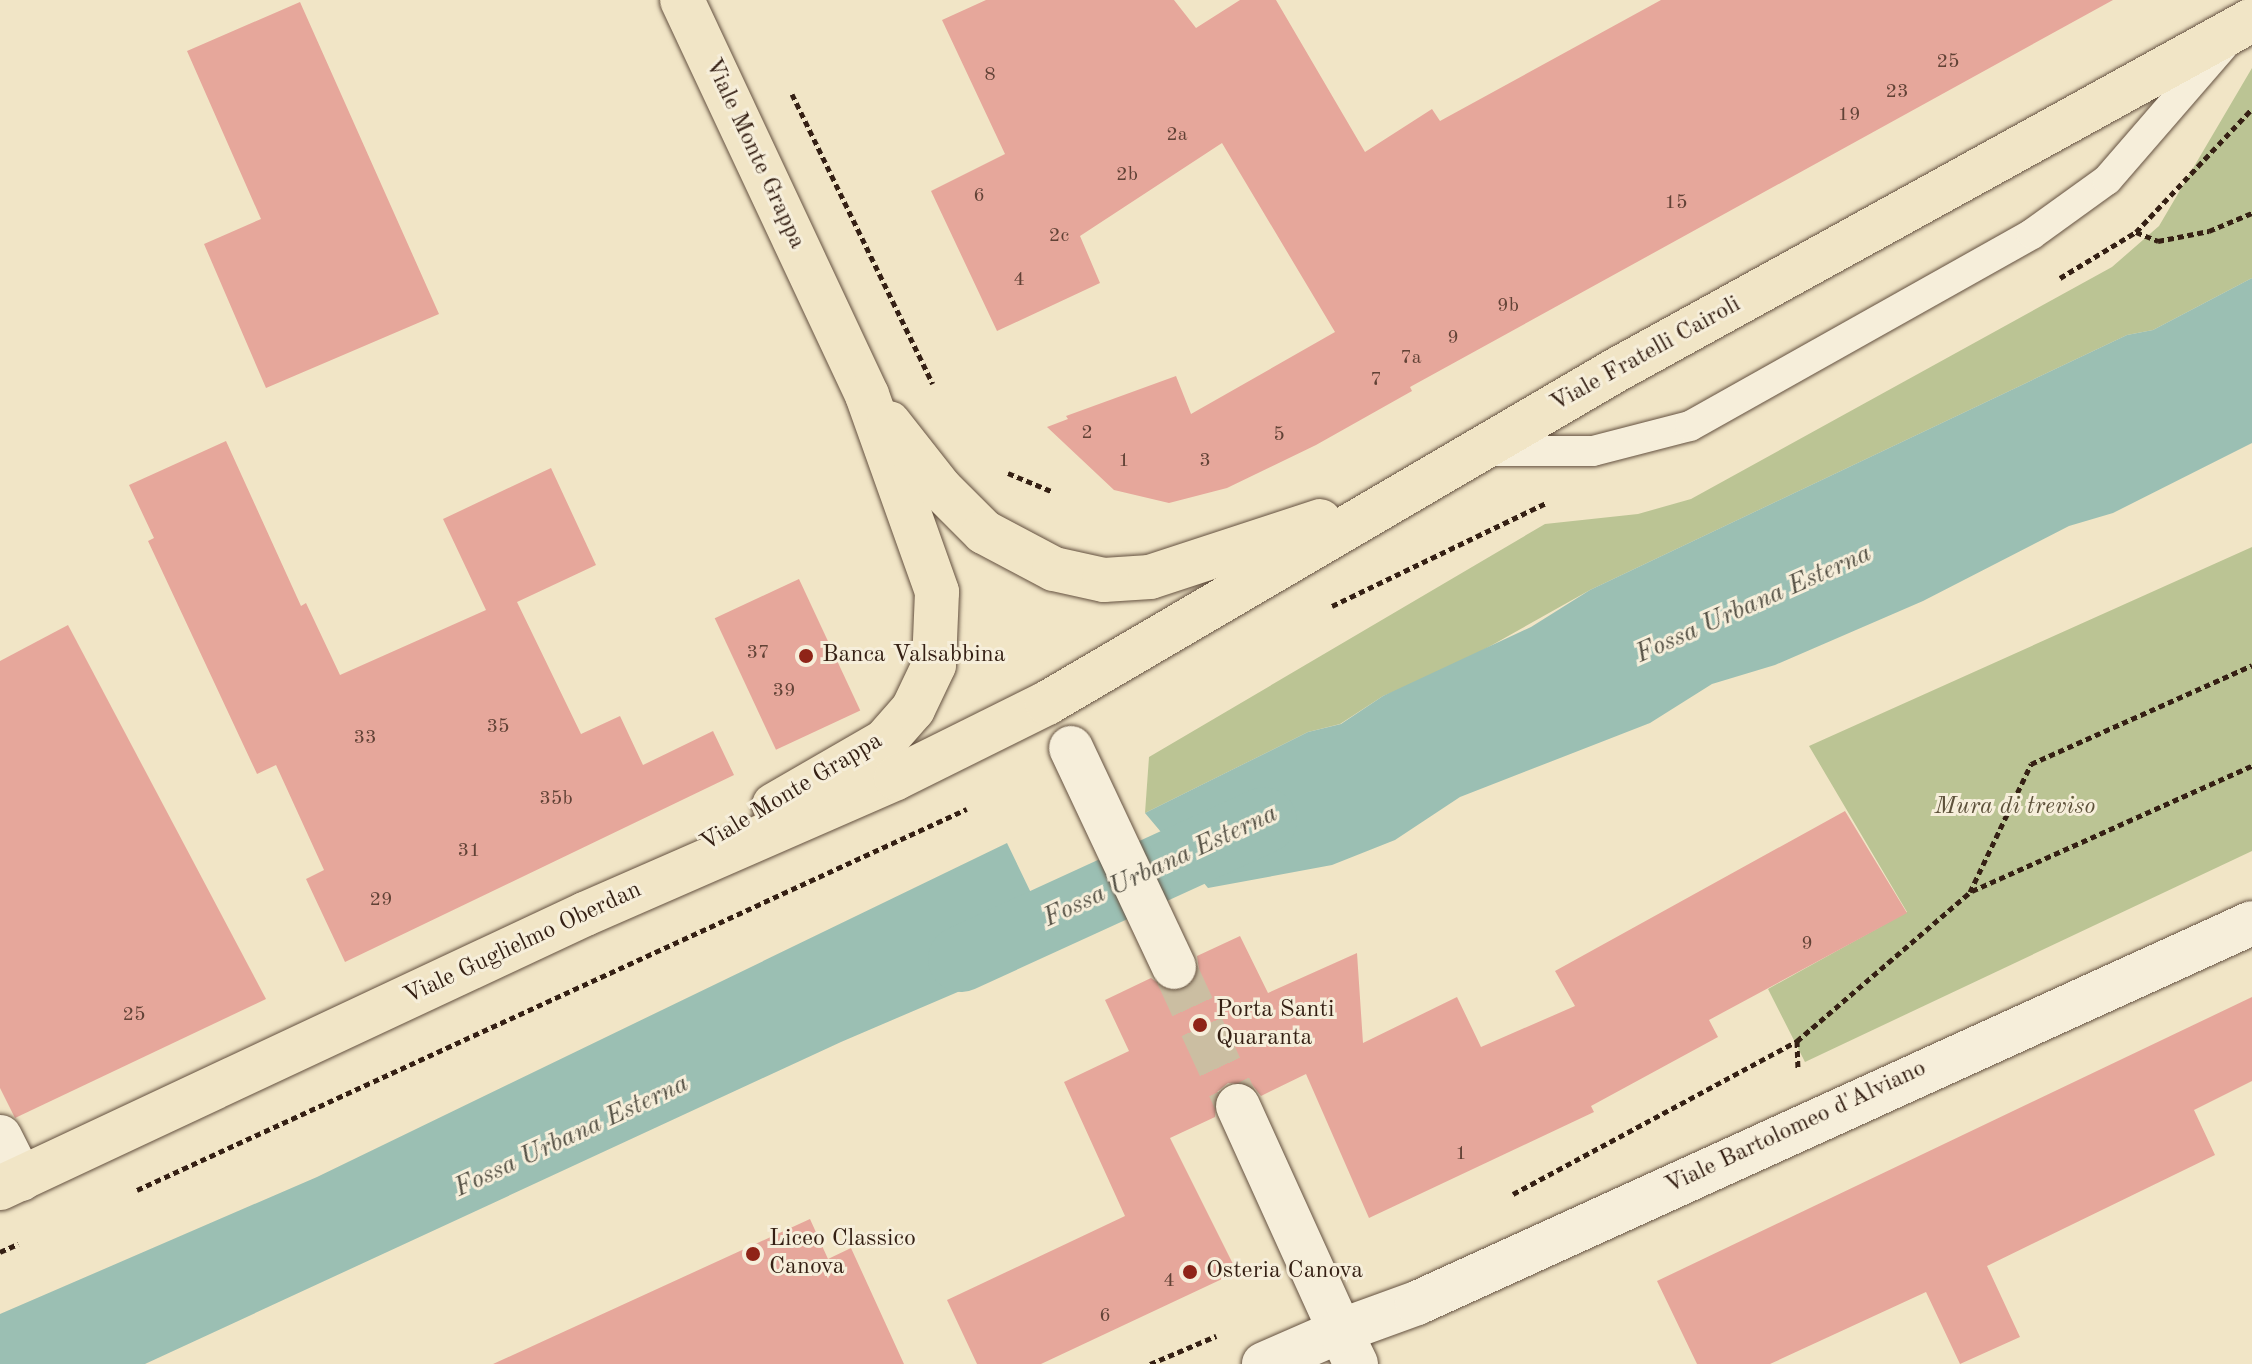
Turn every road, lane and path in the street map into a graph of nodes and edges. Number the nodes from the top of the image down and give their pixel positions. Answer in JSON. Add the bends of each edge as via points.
{"nodes":[{"id":1,"x":682,"y":0,"type":"edge"},
{"id":2,"x":2246,"y":23,"type":"edge"},
{"id":3,"x":787,"y":83,"type":"dead end"},
{"id":4,"x":2252,"y":213,"type":"edge"},
{"id":5,"x":2136,"y":232,"type":"dead end"},
{"id":6,"x":867,"y":395,"type":"junction"},
{"id":7,"x":940,"y":395,"type":"dead end"},
{"id":8,"x":1479,"y":451,"type":"junction"},
{"id":9,"x":1000,"y":470,"type":"dead end"},
{"id":10,"x":1051,"y":491,"type":"dead end"},
{"id":11,"x":1398,"y":496,"type":"junction"},
{"id":12,"x":2252,"y":665,"type":"edge"},
{"id":13,"x":1047,"y":703,"type":"joint"},
{"id":14,"x":1071,"y":748,"type":"dead end"},
{"id":15,"x":2252,"y":766,"type":"edge"},
{"id":16,"x":975,"y":805,"type":"dead end"},
{"id":17,"x":1970,"y":892,"type":"junction"},
{"id":18,"x":585,"y":914,"type":"junction"},
{"id":19,"x":2252,"y":923,"type":"edge"},
{"id":20,"x":1174,"y":967,"type":"tunnel mouth"},
{"id":21,"x":1797,"y":1041,"type":"dead end"},
{"id":22,"x":1238,"y":1106,"type":"tunnel mouth"},
{"id":23,"x":0,"y":1137,"type":"edge"},
{"id":24,"x":10,"y":1184,"type":"edge"},
{"id":25,"x":130,"y":1193,"type":"dead end"},
{"id":26,"x":29,"y":1239,"type":"dead end"},
{"id":27,"x":0,"y":1252,"type":"edge"},
{"id":28,"x":1348,"y":1348,"type":"edge"},
{"id":29,"x":1264,"y":1364,"type":"edge"}],
"edges":[{"from":1,"to":6,"type":"main road","name":"Viale Monte Grappa"},
{"from":2,"to":8,"type":"main road","name":"Viale Fratelli Cairoli"},
{"from":2,"to":8,"type":"lane","via":[[2107,180],[2032,234],[1690,426],[1593,451]]},
{"from":3,"to":7,"type":"path"},
{"from":4,"to":5,"type":"path","via":[[2209,231],[2158,241]]},
{"from":6,"to":11,"type":"main road","name":"Viale Monte Grappa","via":[[941,489],[984,532],[1054,569],[1104,580],[1150,577]]},
{"from":6,"to":18,"type":"main road","name":"Viale Monte Grappa","via":[[937,592],[934,665],[913,709],[885,741]]},
{"from":8,"to":11,"type":"main road","name":"Viale Fratelli Cairoli"},
{"from":9,"to":10,"type":"path"},
{"from":11,"to":13,"type":"main road","name":"Viale Fratelli Cairoli"},
{"from":12,"to":17,"type":"path","via":[[2031,764]]},
{"from":13,"to":18,"type":"main road","name":"Viale Guglielmo Oberdan","via":[[896,778]]},
{"from":14,"to":20,"type":"street"},
{"from":15,"to":17,"type":"path"},
{"from":16,"to":25,"type":"path"},
{"from":17,"to":21,"type":"path"},
{"from":18,"to":24,"type":"main road","name":"Viale Guglielmo Oberdan"},
{"from":19,"to":28,"type":"street","name":"Viale Bartolomeo d'Alviano","via":[[1417,1303]]},
{"from":22,"to":28,"type":"street"},
{"from":23,"to":24,"type":"street"},
{"from":26,"to":27,"type":"path"},
{"from":28,"to":29,"type":"street","name":"Viale Bartolomeo d'Alviano"}]}
